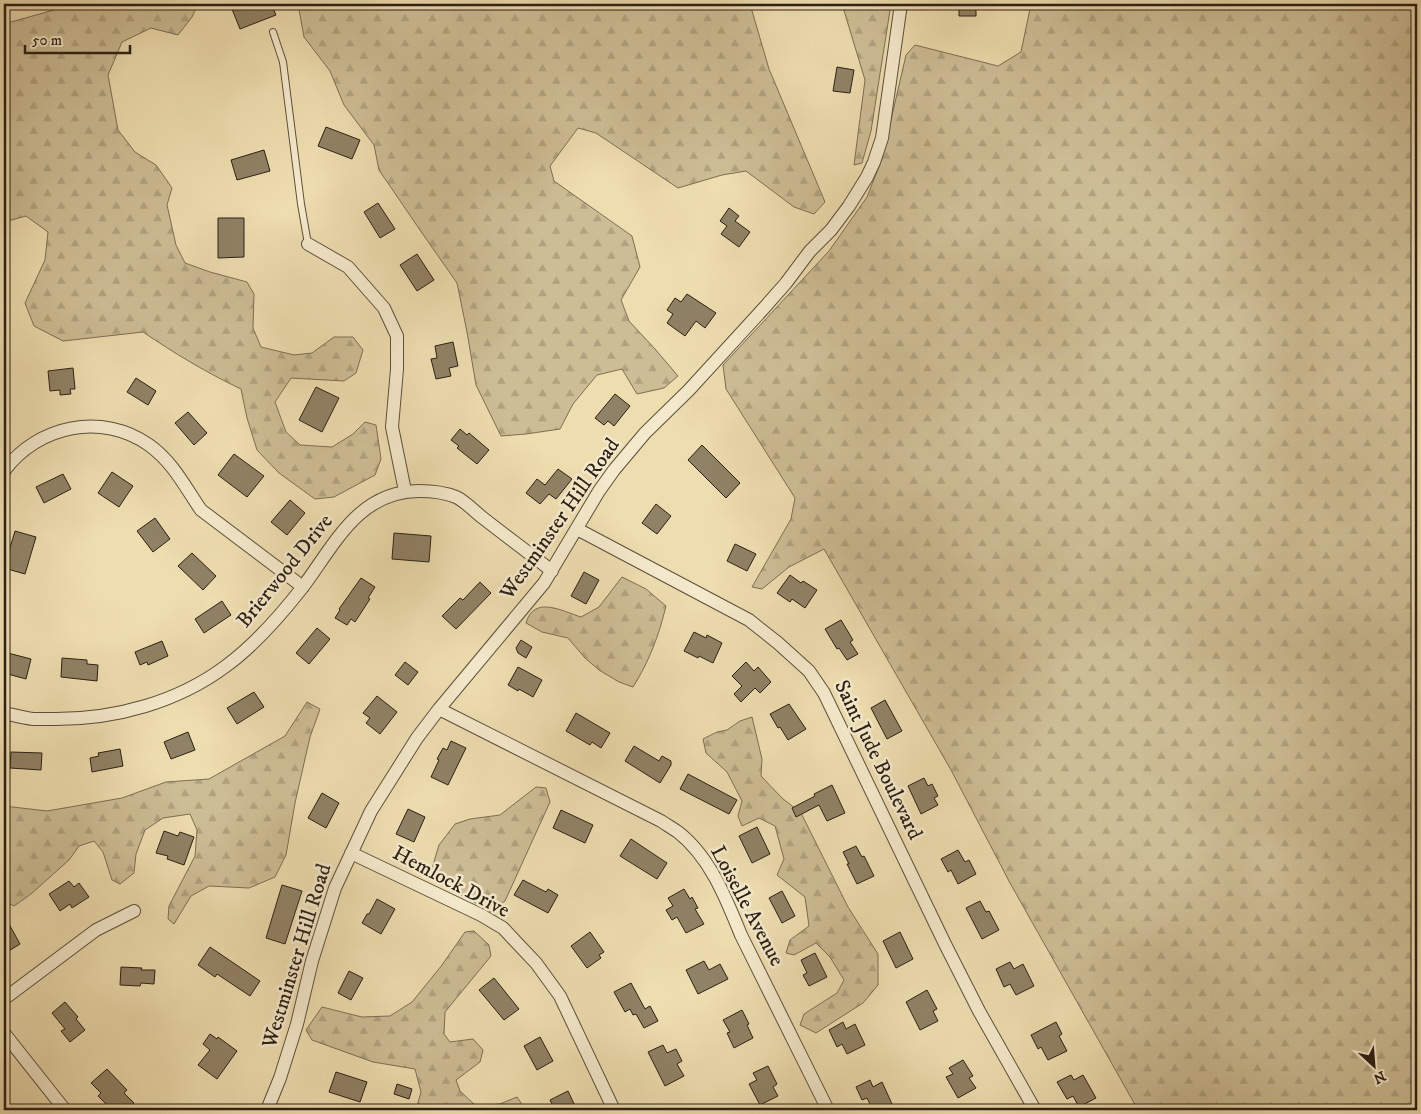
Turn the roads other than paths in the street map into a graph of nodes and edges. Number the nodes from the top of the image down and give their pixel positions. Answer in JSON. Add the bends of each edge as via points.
{"nodes":[{"id":1,"x":901,"y":4,"type":"edge"},
{"id":2,"x":273,"y":32,"type":"dead end"},
{"id":3,"x":308,"y":244,"type":"joint"},
{"id":4,"x":4,"y":471,"type":"edge"},
{"id":5,"x":405,"y":491,"type":"junction"},
{"id":6,"x":577,"y":529,"type":"junction"},
{"id":7,"x":552,"y":571,"type":"junction"},
{"id":8,"x":303,"y":587,"type":"junction"},
{"id":9,"x":439,"y":709,"type":"junction"},
{"id":10,"x":4,"y":713,"type":"edge"},
{"id":11,"x":351,"y":853,"type":"junction"},
{"id":12,"x":134,"y":911,"type":"dead end"},
{"id":13,"x":4,"y":999,"type":"edge"},
{"id":14,"x":4,"y":1033,"type":"edge"},
{"id":15,"x":66,"y":1110,"type":"edge"},
{"id":16,"x":267,"y":1110,"type":"edge"},
{"id":17,"x":614,"y":1110,"type":"edge"},
{"id":18,"x":828,"y":1110,"type":"edge"},
{"id":19,"x":1035,"y":1110,"type":"edge"}],
"edges":[{"from":1,"to":6,"type":"street","name":"Westminster Hill Road","via":[[882,138],[874,162],[849,206],[781,290],[703,376],[645,433],[599,491]]},
{"from":2,"to":3,"type":"lane","via":[[283,62]]},
{"from":3,"to":5,"type":"street","via":[[348,267],[384,308],[397,336],[392,427]]},
{"from":4,"to":8,"type":"street","via":[[23,451],[46,435],[72,428],[100,426],[129,433],[164,458],[178,473],[201,510]]},
{"from":5,"to":7,"type":"street","name":"Brierwood Drive","via":[[429,491],[456,497]]},
{"from":5,"to":8,"type":"street","name":"Brierwood Drive","via":[[381,500],[356,516]]},
{"from":6,"to":7,"type":"street","name":"Westminster Hill Road"},
{"from":6,"to":19,"type":"street","name":"Saint Jude Boulevard","via":[[749,620],[808,671],[824,693],[979,1011]]},
{"from":7,"to":9,"type":"street","name":"Westminster Hill Road"},
{"from":8,"to":10,"type":"street","name":"Brierwood Drive","via":[[256,641],[226,666],[178,694],[107,716],[33,719]]},
{"from":9,"to":11,"type":"street","name":"Westminster Hill Road","via":[[382,792]]},
{"from":9,"to":18,"type":"street","name":"Loiselle Avenue","via":[[661,821],[694,848],[716,880]]},
{"from":11,"to":16,"type":"street","name":"Westminster Hill Road","via":[[335,888],[312,961],[297,1024]]},
{"from":11,"to":17,"type":"street","name":"Hemlock Drive","via":[[503,928],[536,963],[560,996]]},
{"from":12,"to":13,"type":"street","via":[[96,930]]},
{"from":14,"to":15,"type":"street"}]}
